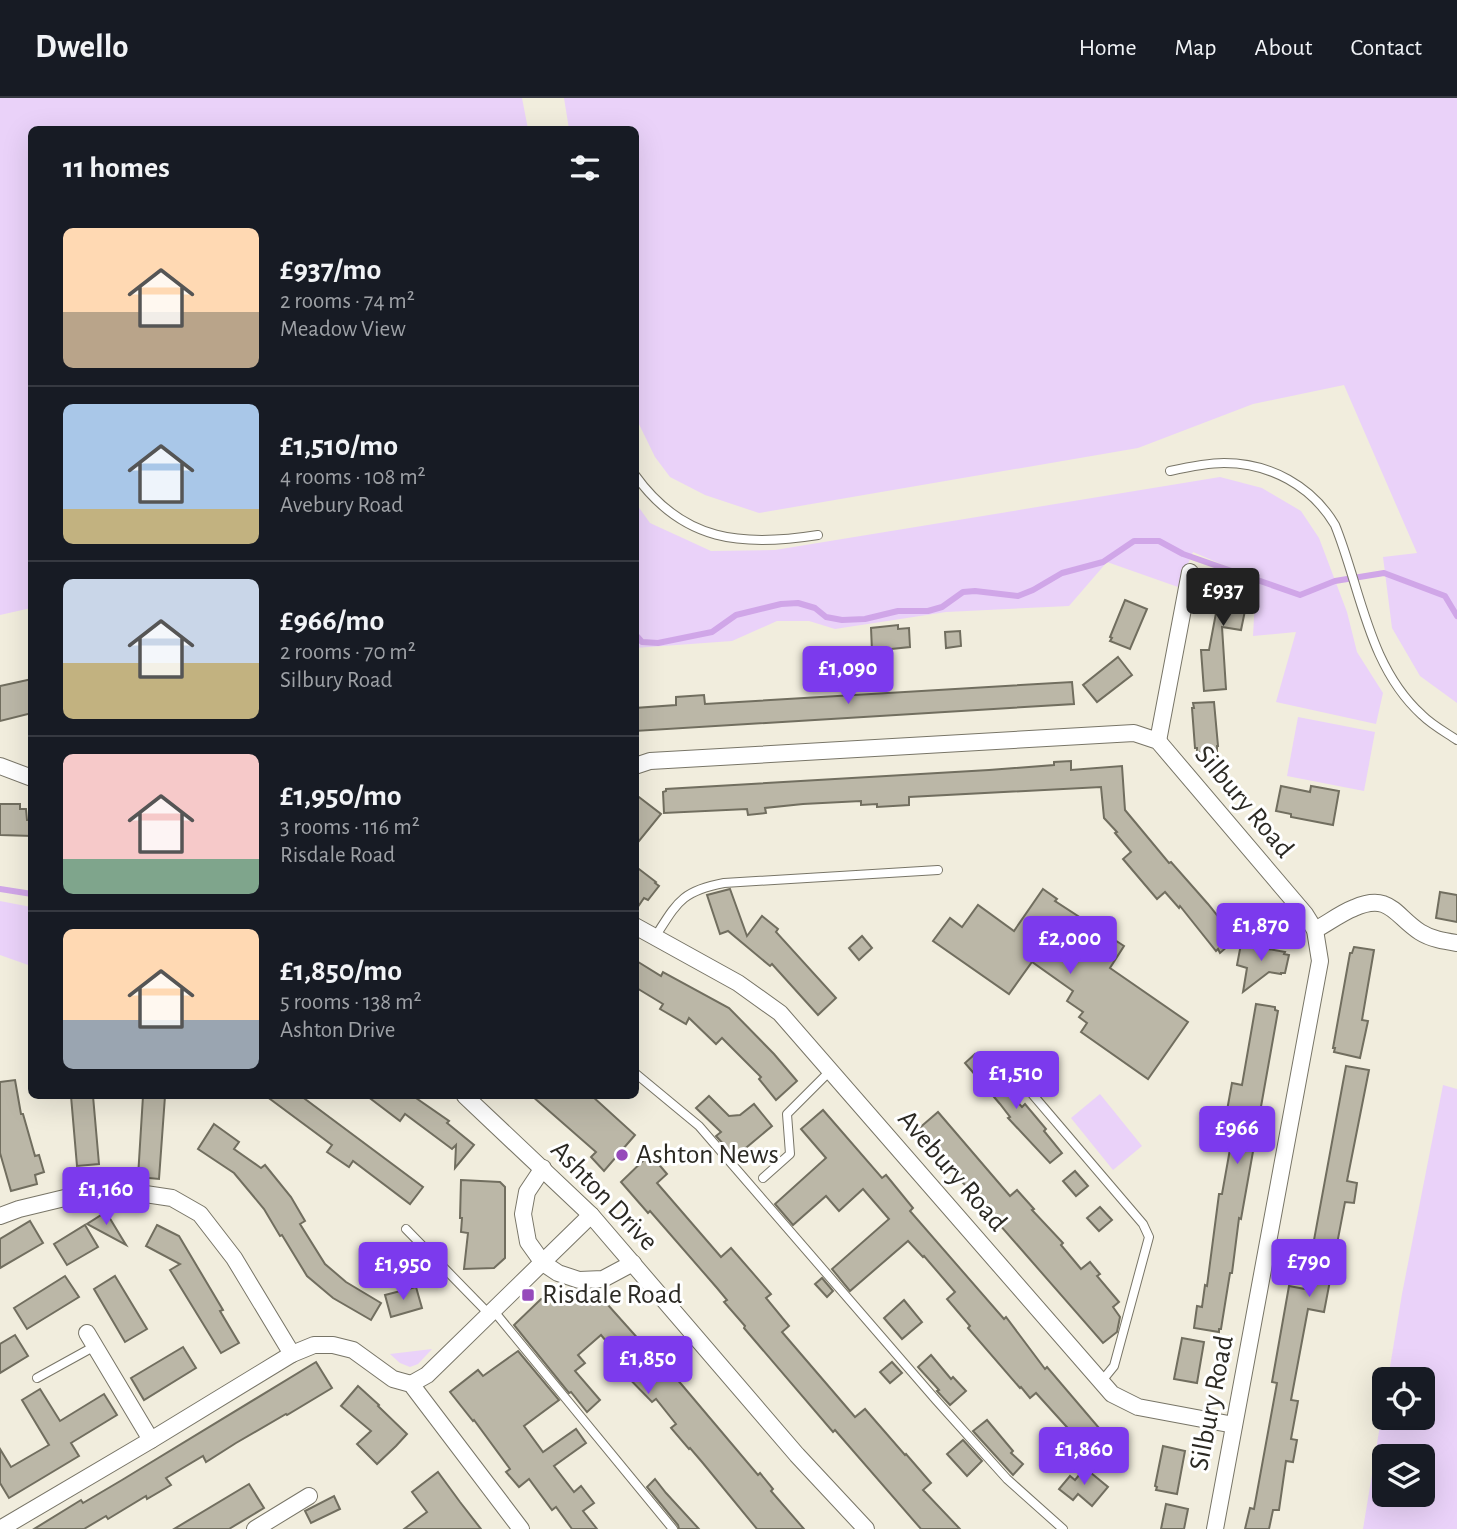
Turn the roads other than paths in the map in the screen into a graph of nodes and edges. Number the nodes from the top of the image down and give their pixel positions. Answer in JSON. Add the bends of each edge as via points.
{"nodes":[{"id":1,"x":1170,"y":471,"type":"dead end"},
{"id":2,"x":639,"y":480,"type":"edge"},
{"id":3,"x":818,"y":535,"type":"dead end"},
{"id":4,"x":1190,"y":572,"type":"dead end"},
{"id":5,"x":1457,"y":740,"type":"edge"},
{"id":6,"x":1158,"y":741,"type":"junction"},
{"id":7,"x":639,"y":765,"type":"edge"},
{"id":8,"x":0,"y":766,"type":"edge"},
{"id":9,"x":28,"y":776,"type":"edge"},
{"id":10,"x":938,"y":870,"type":"dead end"},
{"id":11,"x":639,"y":928,"type":"edge"},
{"id":12,"x":1315,"y":930,"type":"junction"},
{"id":13,"x":655,"y":937,"type":"junction"},
{"id":14,"x":1457,"y":943,"type":"edge"},
{"id":15,"x":1004,"y":1061,"type":"dead end"},
{"id":16,"x":830,"y":1072,"type":"junction"},
{"id":17,"x":639,"y":1076,"type":"edge"},
{"id":18,"x":468,"y":1099,"type":"edge"},
{"id":19,"x":543,"y":1168,"type":"junction"},
{"id":20,"x":764,"y":1178,"type":"dead end"},
{"id":21,"x":591,"y":1214,"type":"junction"},
{"id":22,"x":0,"y":1216,"type":"edge"},
{"id":23,"x":406,"y":1228,"type":"dead end"},
{"id":24,"x":543,"y":1263,"type":"junction"},
{"id":25,"x":633,"y":1263,"type":"junction"},
{"id":26,"x":491,"y":1312,"type":"junction"},
{"id":27,"x":91,"y":1339,"type":"joint"},
{"id":28,"x":292,"y":1354,"type":"junction"},
{"id":29,"x":37,"y":1378,"type":"dead end"},
{"id":30,"x":1101,"y":1382,"type":"junction"},
{"id":31,"x":411,"y":1384,"type":"junction"},
{"id":32,"x":1234,"y":1425,"type":"junction"},
{"id":33,"x":151,"y":1440,"type":"junction"},
{"id":34,"x":309,"y":1496,"type":"dead end"},
{"id":35,"x":0,"y":1529,"type":"edge"},
{"id":36,"x":256,"y":1529,"type":"edge"},
{"id":37,"x":521,"y":1529,"type":"edge"},
{"id":38,"x":673,"y":1529,"type":"edge"},
{"id":39,"x":866,"y":1529,"type":"edge"},
{"id":40,"x":1063,"y":1529,"type":"edge"},
{"id":41,"x":1215,"y":1529,"type":"edge"}],
"edges":[{"from":1,"to":5,"type":"lane","via":[[1241,464],[1289,478],[1310,494],[1335,524],[1391,679],[1422,715]]},
{"from":2,"to":3,"type":"lane","via":[[666,509],[714,534],[752,541]]},
{"from":4,"to":6,"type":"street"},
{"from":6,"to":7,"type":"street","name":"Silbury Road","via":[[1133,733]]},
{"from":6,"to":12,"type":"street","name":"Silbury Road"},
{"from":8,"to":9,"type":"street"},
{"from":10,"to":13,"type":"lane","via":[[703,887],[677,903]]},
{"from":11,"to":13,"type":"street","name":"Avebury Road"},
{"from":12,"to":14,"type":"street","via":[[1372,902],[1387,904],[1420,932]]},
{"from":12,"to":32,"type":"street","name":"Silbury Road","via":[[1320,961]]},
{"from":13,"to":16,"type":"street","name":"Avebury Road","via":[[780,1013]]},
{"from":15,"to":30,"type":"lane","via":[[1143,1224],[1149,1237],[1114,1366]]},
{"from":16,"to":20,"type":"lane","via":[[786,1114],[790,1154]]},
{"from":16,"to":30,"type":"street","name":"Avebury Road"},
{"from":17,"to":40,"type":"lane","via":[[699,1126],[1007,1479]]},
{"from":18,"to":19,"type":"street","name":"Ashton Drive"},
{"from":19,"to":21,"type":"street","name":"Ashton Drive"},
{"from":19,"to":24,"type":"street","via":[[527,1192],[523,1214],[528,1242]]},
{"from":21,"to":24,"type":"street"},
{"from":21,"to":25,"type":"street","name":"Ashton Drive"},
{"from":22,"to":28,"type":"street","via":[[77,1195],[132,1192],[172,1198],[201,1214],[234,1258]]},
{"from":23,"to":26,"type":"lane"},
{"from":24,"to":25,"type":"street","via":[[579,1280],[603,1279]]},
{"from":24,"to":26,"type":"street"},
{"from":25,"to":39,"type":"street","name":"Ashton Drive"},
{"from":26,"to":31,"type":"street","via":[[427,1375]]},
{"from":26,"to":38,"type":"lane"},
{"from":27,"to":29,"type":"lane"},
{"from":27,"to":33,"type":"street"},
{"from":28,"to":31,"type":"street","via":[[314,1345],[353,1350],[393,1379]]},
{"from":28,"to":33,"type":"street"},
{"from":30,"to":32,"type":"street","name":"Avebury Road","via":[[1138,1408]]},
{"from":31,"to":37,"type":"street"},
{"from":32,"to":41,"type":"street","name":"Silbury Road"},
{"from":33,"to":35,"type":"street"},
{"from":34,"to":36,"type":"street"}]}
